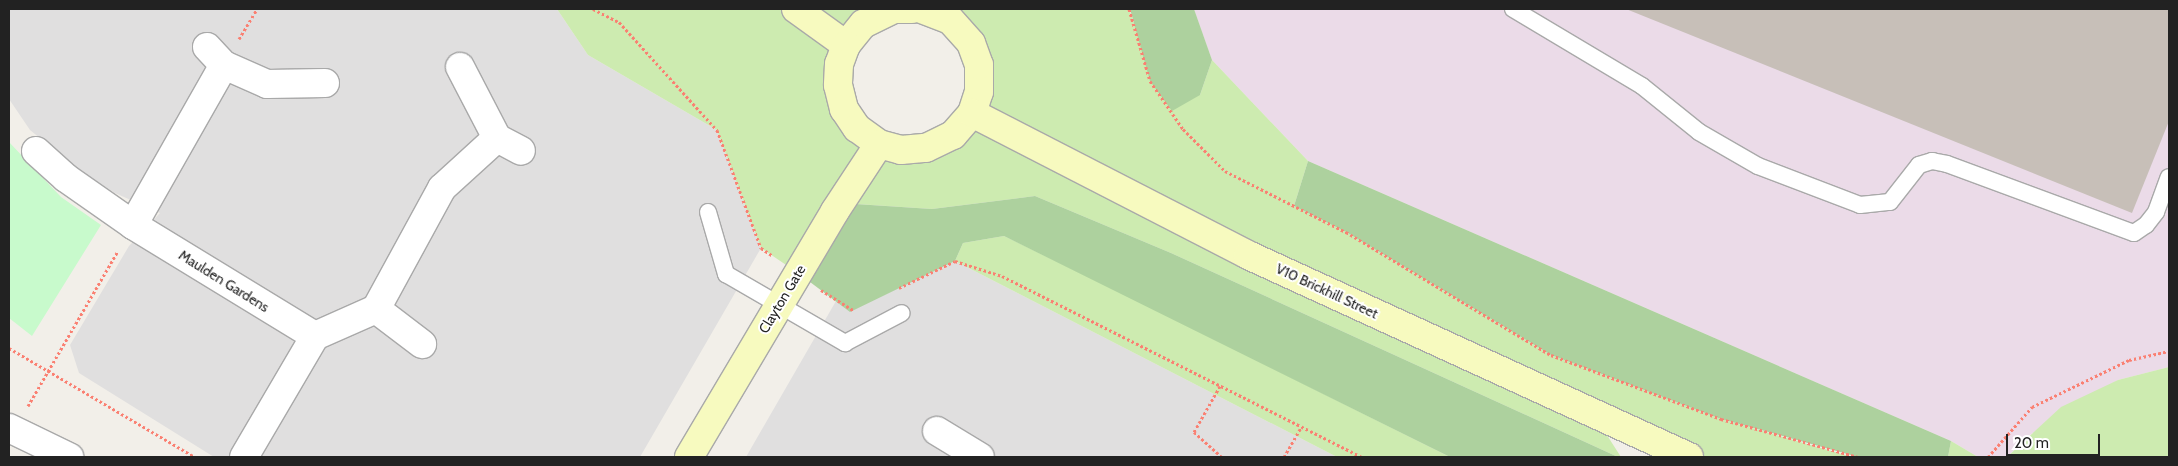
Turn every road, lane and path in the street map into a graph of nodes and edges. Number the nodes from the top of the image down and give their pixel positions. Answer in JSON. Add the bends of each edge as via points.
{"nodes":[{"id":1,"x":593,"y":9,"type":"edge"},
{"id":2,"x":796,"y":9,"type":"edge"},
{"id":3,"x":912,"y":9,"type":"edge"},
{"id":4,"x":922,"y":9,"type":"edge"},
{"id":5,"x":1130,"y":9,"type":"edge"},
{"id":6,"x":1513,"y":9,"type":"edge"},
{"id":7,"x":953,"y":15,"type":"edge"},
{"id":8,"x":846,"y":45,"type":"junction"},
{"id":9,"x":460,"y":67,"type":"dead end"},
{"id":10,"x":325,"y":83,"type":"dead end"},
{"id":11,"x":972,"y":113,"type":"junction"},
{"id":12,"x":497,"y":138,"type":"junction"},
{"id":13,"x":879,"y":144,"type":"junction"},
{"id":14,"x":36,"y":151,"type":"dead end"},
{"id":15,"x":520,"y":151,"type":"dead end"},
{"id":16,"x":2169,"y":177,"type":"edge"},
{"id":17,"x":708,"y":212,"type":"dead end"},
{"id":18,"x":133,"y":225,"type":"junction"},
{"id":19,"x":798,"y":273,"type":"junction"},
{"id":20,"x":894,"y":291,"type":"dead end"},
{"id":21,"x":778,"y":307,"type":"junction"},
{"id":22,"x":859,"y":307,"type":"dead end"},
{"id":23,"x":376,"y":309,"type":"junction"},
{"id":24,"x":902,"y":313,"type":"dead end"},
{"id":25,"x":314,"y":336,"type":"junction"},
{"id":26,"x":422,"y":344,"type":"dead end"},
{"id":27,"x":9,"y":348,"type":"edge"},
{"id":28,"x":2169,"y":351,"type":"edge"},
{"id":29,"x":48,"y":369,"type":"junction"},
{"id":30,"x":1220,"y":386,"type":"junction"},
{"id":31,"x":1301,"y":427,"type":"junction"},
{"id":32,"x":11,"y":429,"type":"edge"},
{"id":33,"x":937,"y":431,"type":"dead end"},
{"id":34,"x":69,"y":457,"type":"edge"},
{"id":35,"x":195,"y":457,"type":"edge"},
{"id":36,"x":244,"y":457,"type":"edge"},
{"id":37,"x":689,"y":457,"type":"edge"},
{"id":38,"x":980,"y":457,"type":"edge"},
{"id":39,"x":1222,"y":457,"type":"edge"},
{"id":40,"x":1284,"y":457,"type":"edge"},
{"id":41,"x":1362,"y":457,"type":"edge"},
{"id":42,"x":1689,"y":457,"type":"edge"},
{"id":43,"x":1858,"y":457,"type":"edge"},
{"id":44,"x":1988,"y":457,"type":"edge"}],
"edges":[{"from":1,"to":19,"type":"path","via":[[620,22],[717,130],[761,248]]},
{"from":2,"to":8,"type":"street"},
{"from":3,"to":8,"type":"street","via":[[894,9],[863,24]]},
{"from":4,"to":7,"type":"street"},
{"from":5,"to":43,"type":"path","via":[[1150,81],[1184,129],[1225,171],[1346,232],[1551,354],[1721,419]]},
{"from":6,"to":16,"type":"lane","via":[[1642,86],[1699,132],[1758,166],[1860,205],[1890,202],[1919,165],[1932,161],[2134,232],[2146,225],[2156,212]]},
{"from":7,"to":11,"type":"street","via":[[971,43],[979,65],[979,92]]},
{"from":8,"to":13,"type":"street","via":[[839,64],[838,85],[844,109],[857,128]]},
{"from":9,"to":12,"type":"street"},
{"from":10,"to":18,"type":"street","via":[[268,84],[216,56]]},
{"from":11,"to":13,"type":"street","via":[[953,134],[926,148],[901,150]]},
{"from":11,"to":42,"type":"street","name":"V10 Brickhill Street","via":[[1248,255]]},
{"from":12,"to":15,"type":"street"},
{"from":12,"to":23,"type":"street","via":[[442,188]]},
{"from":13,"to":19,"type":"street","name":"Clayton Gate"},
{"from":14,"to":18,"type":"street","name":"Maulden Gardens","via":[[66,178]]},
{"from":17,"to":21,"type":"lane","via":[[726,274]]},
{"from":18,"to":25,"type":"street","name":"Maulden Gardens"},
{"from":18,"to":29,"type":"path"},
{"from":19,"to":21,"type":"street","name":"Clayton Gate"},
{"from":19,"to":22,"type":"path","via":[[850,312]]},
{"from":20,"to":30,"type":"path","via":[[955,261],[1002,276]]},
{"from":21,"to":24,"type":"lane","via":[[845,343]]},
{"from":21,"to":37,"type":"street","name":"Clayton Gate"},
{"from":23,"to":25,"type":"street"},
{"from":23,"to":26,"type":"street"},
{"from":25,"to":36,"type":"street"},
{"from":27,"to":29,"type":"path"},
{"from":28,"to":44,"type":"path","via":[[2130,360],[2032,407]]},
{"from":29,"to":32,"type":"path"},
{"from":29,"to":35,"type":"path"},
{"from":30,"to":31,"type":"path"},
{"from":30,"to":39,"type":"path","via":[[1194,432]]},
{"from":31,"to":40,"type":"path"},
{"from":31,"to":41,"type":"path"},
{"from":32,"to":34,"type":"street"},
{"from":33,"to":38,"type":"street"}]}
